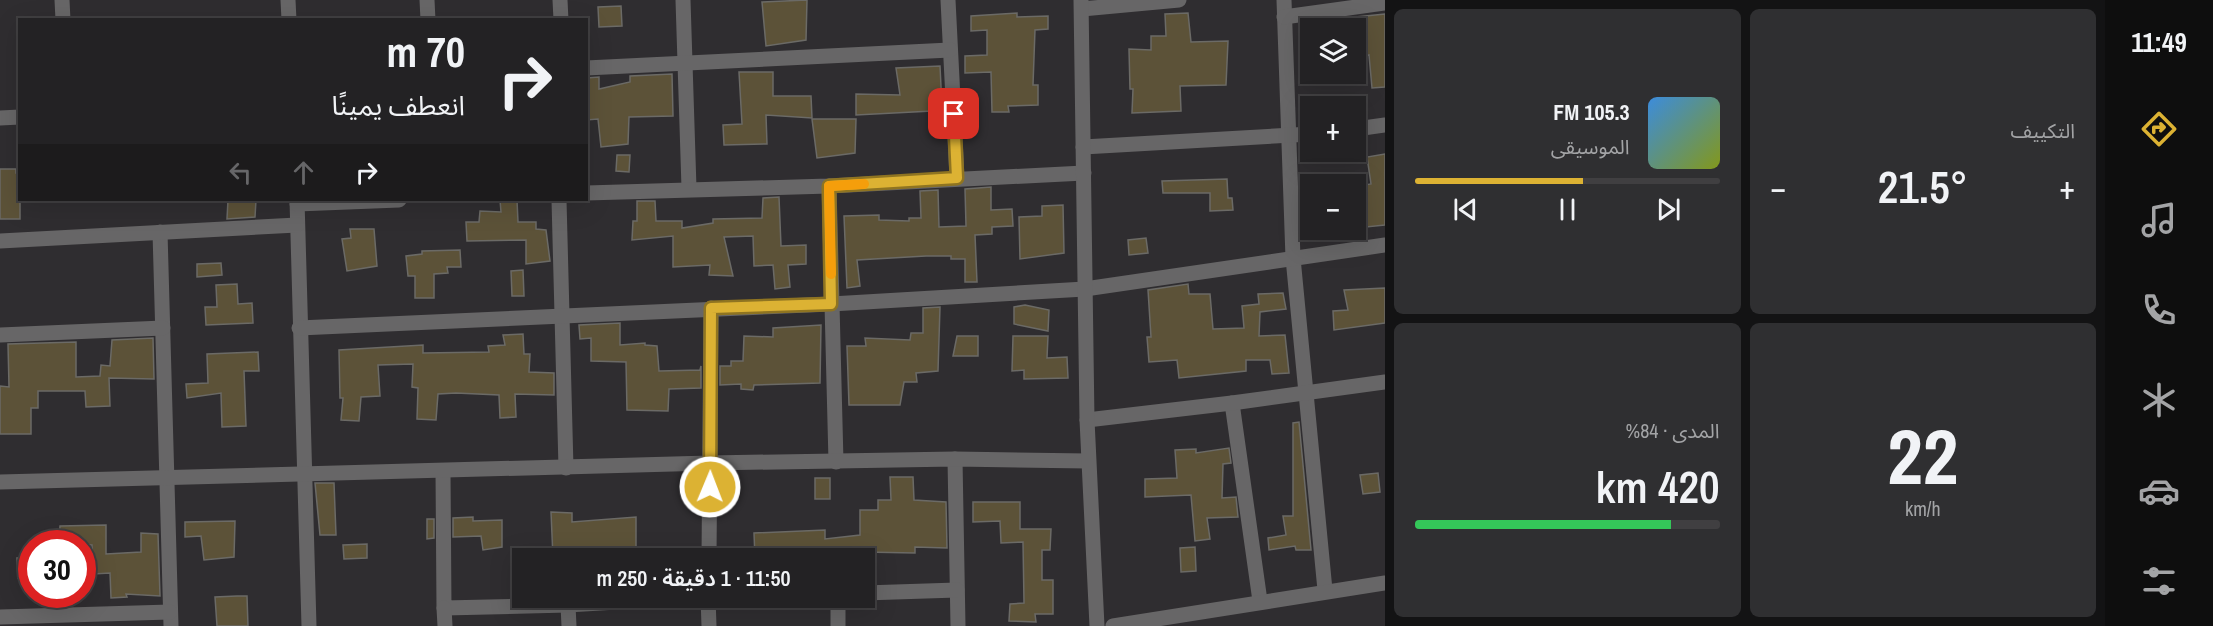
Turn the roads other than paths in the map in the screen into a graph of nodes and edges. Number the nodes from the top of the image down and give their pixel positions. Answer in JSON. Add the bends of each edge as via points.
{"nodes":[{"id":1,"x":62,"y":0,"type":"edge"},
{"id":2,"x":288,"y":0,"type":"edge"},
{"id":3,"x":427,"y":0,"type":"edge"},
{"id":4,"x":560,"y":0,"type":"edge"},
{"id":5,"x":683,"y":0,"type":"edge"},
{"id":6,"x":948,"y":0,"type":"edge"},
{"id":7,"x":1179,"y":0,"type":"edge"},
{"id":8,"x":1284,"y":0,"type":"edge"},
{"id":9,"x":1385,"y":3,"type":"edge"},
{"id":10,"x":1082,"y":5,"type":"edge"},
{"id":11,"x":1284,"y":17,"type":"junction"},
{"id":12,"x":63,"y":18,"type":"edge"},
{"id":13,"x":289,"y":18,"type":"edge"},
{"id":14,"x":428,"y":18,"type":"edge"},
{"id":15,"x":561,"y":18,"type":"edge"},
{"id":16,"x":950,"y":50,"type":"junction"},
{"id":17,"x":684,"y":64,"type":"junction"},
{"id":18,"x":588,"y":68,"type":"edge"},
{"id":19,"x":18,"y":117,"type":"edge"},
{"id":20,"x":0,"y":118,"type":"edge"},
{"id":21,"x":1385,"y":125,"type":"edge"},
{"id":22,"x":1366,"y":128,"type":"edge"},
{"id":23,"x":1300,"y":135,"type":"edge"},
{"id":24,"x":1287,"y":137,"type":"junction"},
{"id":25,"x":1083,"y":147,"type":"junction"},
{"id":26,"x":1084,"y":173,"type":"junction"},
{"id":27,"x":957,"y":178,"type":"junction"},
{"id":28,"x":829,"y":186,"type":"junction"},
{"id":29,"x":688,"y":188,"type":"junction"},
{"id":30,"x":588,"y":193,"type":"edge"},
{"id":31,"x":348,"y":201,"type":"edge"},
{"id":32,"x":559,"y":201,"type":"edge"},
{"id":33,"x":297,"y":202,"type":"edge"},
{"id":34,"x":297,"y":225,"type":"junction"},
{"id":35,"x":160,"y":232,"type":"junction"},
{"id":36,"x":0,"y":241,"type":"edge"},
{"id":37,"x":1385,"y":245,"type":"edge"},
{"id":38,"x":1293,"y":258,"type":"junction"},
{"id":39,"x":1085,"y":289,"type":"junction"},
{"id":40,"x":831,"y":304,"type":"junction"},
{"id":41,"x":711,"y":308,"type":"junction"},
{"id":42,"x":562,"y":315,"type":"junction"},
{"id":43,"x":163,"y":328,"type":"junction"},
{"id":44,"x":299,"y":328,"type":"junction"},
{"id":45,"x":0,"y":335,"type":"edge"},
{"id":46,"x":1385,"y":382,"type":"edge"},
{"id":47,"x":1307,"y":392,"type":"junction"},
{"id":48,"x":1232,"y":404,"type":"junction"},
{"id":49,"x":1087,"y":420,"type":"junction"},
{"id":50,"x":955,"y":459,"type":"junction"},
{"id":51,"x":1088,"y":461,"type":"junction"},
{"id":52,"x":836,"y":462,"type":"junction"},
{"id":53,"x":710,"y":463,"type":"junction"},
{"id":54,"x":566,"y":468,"type":"junction"},
{"id":55,"x":443,"y":471,"type":"junction"},
{"id":56,"x":303,"y":476,"type":"junction"},
{"id":57,"x":166,"y":478,"type":"junction"},
{"id":58,"x":0,"y":482,"type":"edge"},
{"id":59,"x":709,"y":548,"type":"edge"},
{"id":60,"x":1385,"y":583,"type":"edge"},
{"id":61,"x":957,"y":590,"type":"junction"},
{"id":62,"x":1325,"y":590,"type":"junction"},
{"id":63,"x":875,"y":593,"type":"edge"},
{"id":64,"x":1260,"y":601,"type":"junction"},
{"id":65,"x":512,"y":606,"type":"edge"},
{"id":66,"x":444,"y":608,"type":"junction"},
{"id":67,"x":568,"y":608,"type":"edge"},
{"id":68,"x":708,"y":608,"type":"edge"},
{"id":69,"x":838,"y":608,"type":"edge"},
{"id":70,"x":0,"y":617,"type":"edge"},
{"id":71,"x":171,"y":619,"type":"edge"},
{"id":72,"x":1210,"y":619,"type":"edge"},
{"id":73,"x":309,"y":626,"type":"edge"},
{"id":74,"x":445,"y":626,"type":"edge"},
{"id":75,"x":569,"y":626,"type":"edge"},
{"id":76,"x":709,"y":626,"type":"edge"},
{"id":77,"x":838,"y":626,"type":"edge"},
{"id":78,"x":958,"y":626,"type":"edge"},
{"id":79,"x":1097,"y":626,"type":"edge"},
{"id":80,"x":1113,"y":626,"type":"edge"}],
"edges":[{"from":1,"to":12,"type":"street"},
{"from":2,"to":13,"type":"street"},
{"from":3,"to":14,"type":"street"},
{"from":4,"to":15,"type":"street"},
{"from":5,"to":17,"type":"street"},
{"from":6,"to":16,"type":"street"},
{"from":7,"to":10,"type":"street"},
{"from":8,"to":11,"type":"street"},
{"from":9,"to":11,"type":"street"},
{"from":10,"to":25,"type":"street"},
{"from":11,"to":24,"type":"street"},
{"from":16,"to":17,"type":"street"},
{"from":16,"to":27,"type":"street"},
{"from":17,"to":18,"type":"street"},
{"from":17,"to":29,"type":"street"},
{"from":19,"to":20,"type":"street"},
{"from":21,"to":22,"type":"street"},
{"from":23,"to":24,"type":"street"},
{"from":24,"to":25,"type":"street"},
{"from":24,"to":38,"type":"street"},
{"from":25,"to":26,"type":"street"},
{"from":26,"to":27,"type":"street"},
{"from":26,"to":39,"type":"street"},
{"from":27,"to":28,"type":"street"},
{"from":28,"to":29,"type":"street"},
{"from":28,"to":40,"type":"street"},
{"from":29,"to":30,"type":"street"},
{"from":31,"to":33,"type":"street"},
{"from":32,"to":42,"type":"street"},
{"from":33,"to":34,"type":"street"},
{"from":34,"to":35,"type":"street"},
{"from":34,"to":44,"type":"street"},
{"from":35,"to":36,"type":"street"},
{"from":35,"to":43,"type":"street"},
{"from":37,"to":38,"type":"street"},
{"from":38,"to":39,"type":"street"},
{"from":38,"to":47,"type":"street"},
{"from":39,"to":40,"type":"street"},
{"from":39,"to":49,"type":"street"},
{"from":40,"to":41,"type":"street"},
{"from":40,"to":52,"type":"street"},
{"from":41,"to":42,"type":"street"},
{"from":41,"to":53,"type":"street"},
{"from":42,"to":44,"type":"street"},
{"from":42,"to":54,"type":"street"},
{"from":43,"to":45,"type":"street"},
{"from":43,"to":57,"type":"street"},
{"from":44,"to":56,"type":"street"},
{"from":46,"to":47,"type":"street"},
{"from":47,"to":48,"type":"street"},
{"from":47,"to":62,"type":"street"},
{"from":48,"to":49,"type":"street"},
{"from":48,"to":64,"type":"street"},
{"from":49,"to":51,"type":"street"},
{"from":50,"to":51,"type":"street"},
{"from":50,"to":52,"type":"street"},
{"from":50,"to":61,"type":"street"},
{"from":51,"to":79,"type":"street"},
{"from":52,"to":53,"type":"street"},
{"from":53,"to":54,"type":"street"},
{"from":53,"to":59,"type":"street"},
{"from":54,"to":55,"type":"street"},
{"from":55,"to":56,"type":"street"},
{"from":55,"to":66,"type":"street"},
{"from":56,"to":57,"type":"street"},
{"from":56,"to":73,"type":"street"},
{"from":57,"to":58,"type":"street"},
{"from":57,"to":71,"type":"street"},
{"from":60,"to":62,"type":"street"},
{"from":61,"to":63,"type":"street"},
{"from":61,"to":78,"type":"street"},
{"from":62,"to":64,"type":"street"},
{"from":64,"to":72,"type":"street"},
{"from":65,"to":66,"type":"street"},
{"from":66,"to":74,"type":"street"},
{"from":67,"to":75,"type":"street"},
{"from":68,"to":76,"type":"street"},
{"from":69,"to":77,"type":"street"},
{"from":70,"to":71,"type":"street"},
{"from":72,"to":80,"type":"street"}]}
